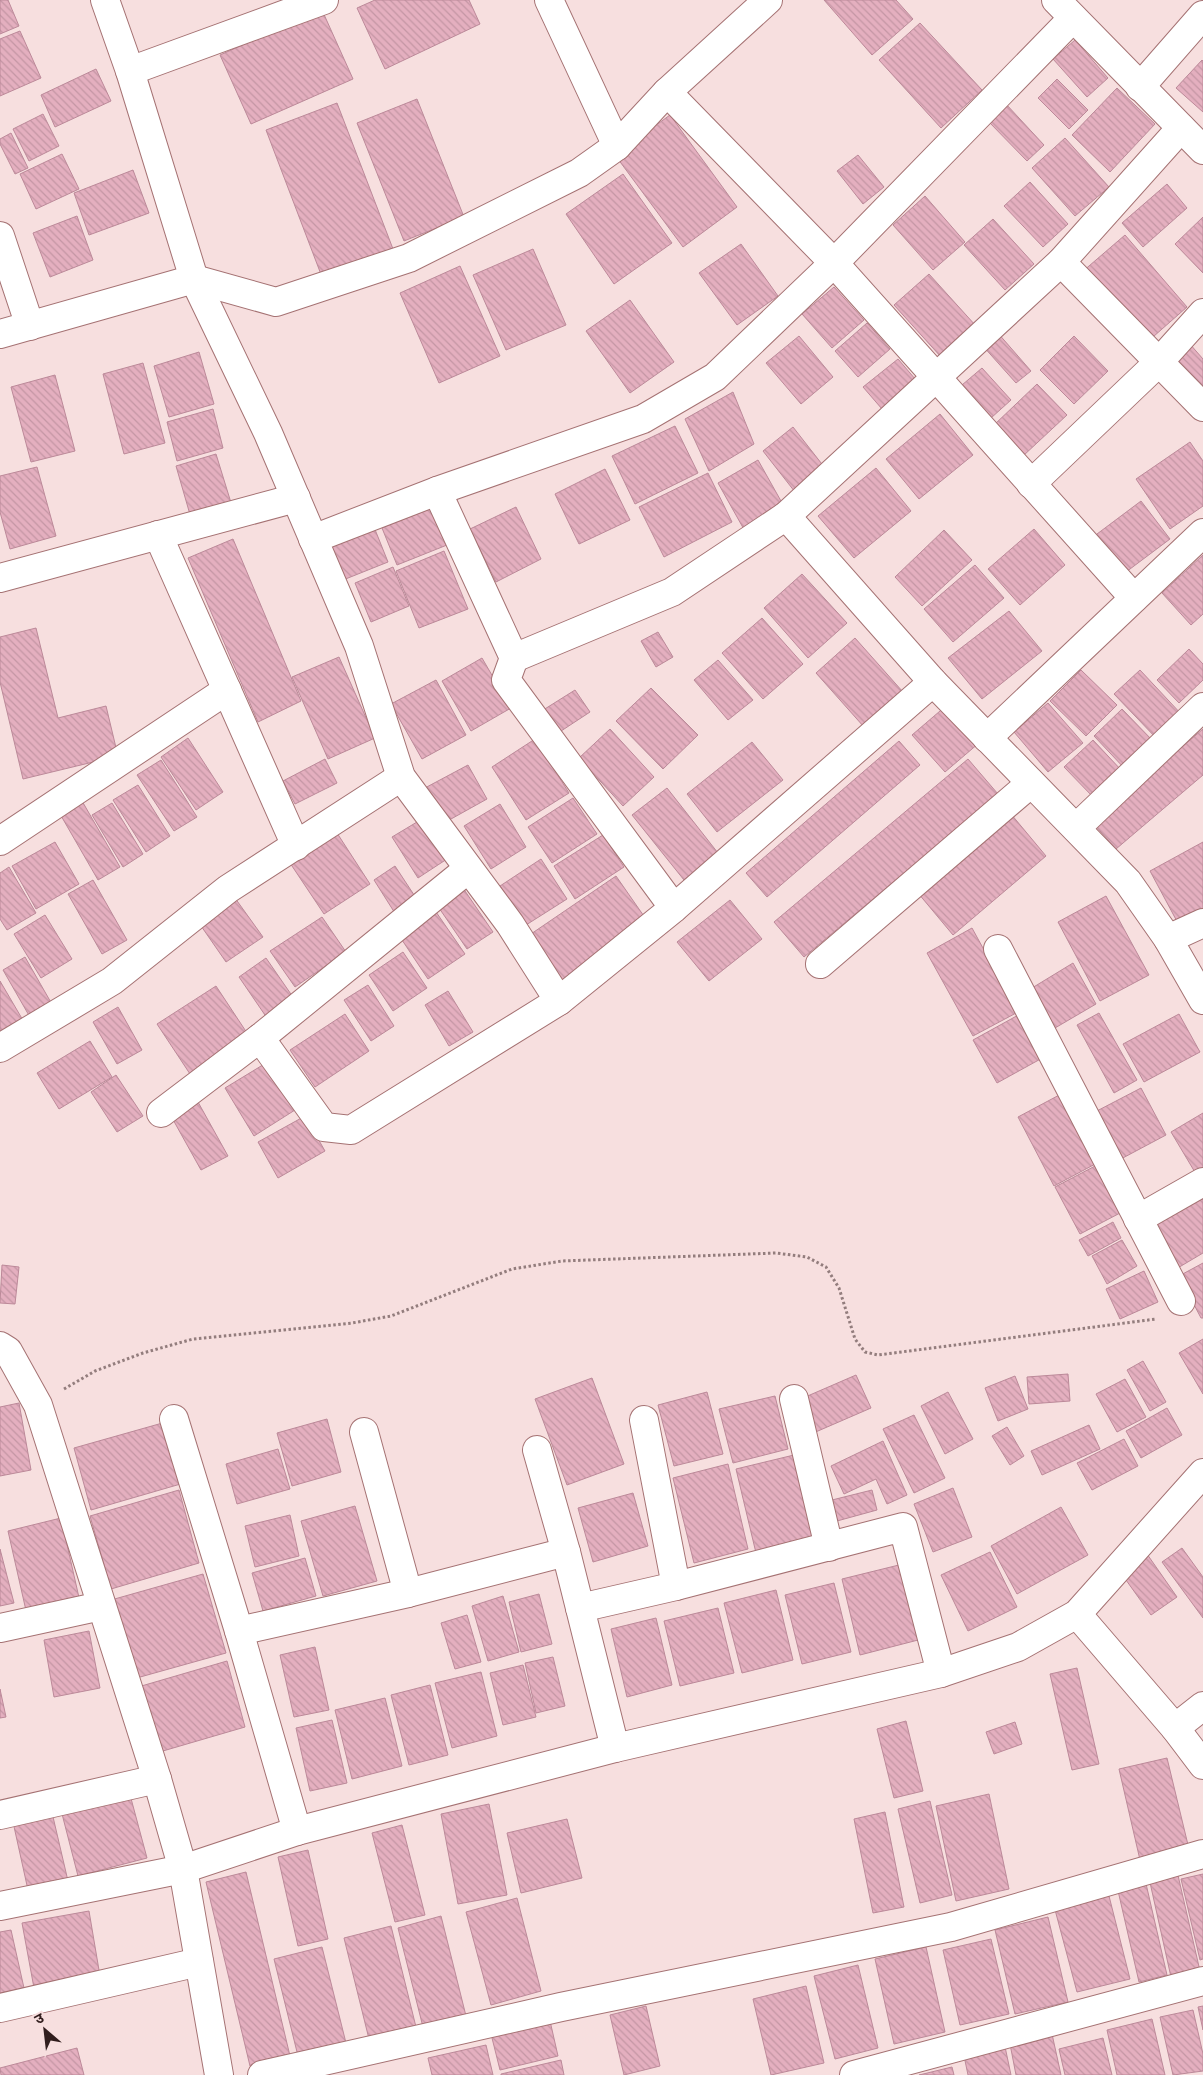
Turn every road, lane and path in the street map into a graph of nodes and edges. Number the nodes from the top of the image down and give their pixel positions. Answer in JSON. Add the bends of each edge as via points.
{"nodes":[{"id":1,"x":105,"y":0,"type":"edge"},
{"id":2,"x":324,"y":0,"type":"edge"},
{"id":3,"x":549,"y":0,"type":"edge"},
{"id":4,"x":768,"y":0,"type":"edge"},
{"id":5,"x":1065,"y":9,"type":"edge"},
{"id":6,"x":1203,"y":15,"type":"edge"},
{"id":7,"x":130,"y":72,"type":"junction"},
{"id":8,"x":1140,"y":87,"type":"junction"},
{"id":9,"x":667,"y":92,"type":"junction"},
{"id":10,"x":1181,"y":128,"type":"junction"},
{"id":11,"x":617,"y":146,"type":"junction"},
{"id":12,"x":1203,"y":150,"type":"edge"},
{"id":13,"x":0,"y":236,"type":"edge"},
{"id":14,"x":1061,"y":262,"type":"junction"},
{"id":15,"x":834,"y":263,"type":"junction"},
{"id":16,"x":194,"y":279,"type":"junction"},
{"id":17,"x":1203,"y":313,"type":"edge"},
{"id":18,"x":30,"y":326,"type":"junction"},
{"id":19,"x":0,"y":334,"type":"edge"},
{"id":20,"x":1159,"y":362,"type":"junction"},
{"id":21,"x":936,"y":379,"type":"junction"},
{"id":22,"x":1203,"y":408,"type":"edge"},
{"id":23,"x":1031,"y":484,"type":"junction"},
{"id":24,"x":437,"y":491,"type":"junction"},
{"id":25,"x":296,"y":498,"type":"junction"},
{"id":26,"x":786,"y":516,"type":"junction"},
{"id":27,"x":1203,"y":533,"type":"edge"},
{"id":28,"x":158,"y":535,"type":"junction"},
{"id":29,"x":313,"y":539,"type":"junction"},
{"id":30,"x":0,"y":578,"type":"edge"},
{"id":31,"x":1134,"y":598,"type":"junction"},
{"id":32,"x":514,"y":658,"type":"junction"},
{"id":33,"x":933,"y":682,"type":"junction"},
{"id":34,"x":227,"y":690,"type":"junction"},
{"id":35,"x":1203,"y":707,"type":"edge"},
{"id":36,"x":987,"y":738,"type":"junction"},
{"id":37,"x":401,"y":777,"type":"junction"},
{"id":38,"x":1031,"y":783,"type":"junction"},
{"id":39,"x":1076,"y":828,"type":"junction"},
{"id":40,"x":0,"y":841,"type":"edge"},
{"id":41,"x":296,"y":846,"type":"junction"},
{"id":42,"x":468,"y":869,"type":"junction"},
{"id":43,"x":674,"y":908,"type":"junction"},
{"id":44,"x":1203,"y":923,"type":"edge"},
{"id":45,"x":1168,"y":939,"type":"junction"},
{"id":46,"x":998,"y":949,"type":"dead end"},
{"id":47,"x":820,"y":964,"type":"dead end"},
{"id":48,"x":1203,"y":1000,"type":"edge"},
{"id":49,"x":559,"y":1002,"type":"junction"},
{"id":50,"x":260,"y":1038,"type":"junction"},
{"id":51,"x":0,"y":1048,"type":"edge"},
{"id":52,"x":161,"y":1113,"type":"dead end"},
{"id":53,"x":1203,"y":1182,"type":"edge"},
{"id":54,"x":1138,"y":1219,"type":"junction"},
{"id":55,"x":1181,"y":1301,"type":"joint"},
{"id":56,"x":0,"y":1346,"type":"edge"},
{"id":57,"x":794,"y":1399,"type":"dead end"},
{"id":58,"x":38,"y":1405,"type":"junction"},
{"id":59,"x":174,"y":1419,"type":"dead end"},
{"id":60,"x":644,"y":1420,"type":"dead end"},
{"id":61,"x":364,"y":1432,"type":"dead end"},
{"id":62,"x":537,"y":1450,"type":"dead end"},
{"id":63,"x":1203,"y":1473,"type":"edge"},
{"id":64,"x":829,"y":1547,"type":"junction"},
{"id":65,"x":566,"y":1552,"type":"junction"},
{"id":66,"x":676,"y":1586,"type":"junction"},
{"id":67,"x":408,"y":1593,"type":"junction"},
{"id":68,"x":101,"y":1606,"type":"junction"},
{"id":69,"x":580,"y":1608,"type":"junction"},
{"id":70,"x":1077,"y":1614,"type":"junction"},
{"id":71,"x":0,"y":1628,"type":"edge"},
{"id":72,"x":239,"y":1631,"type":"junction"},
{"id":73,"x":941,"y":1673,"type":"junction"},
{"id":74,"x":1203,"y":1706,"type":"edge"},
{"id":75,"x":1175,"y":1728,"type":"junction"},
{"id":76,"x":616,"y":1748,"type":"junction"},
{"id":77,"x":1203,"y":1765,"type":"edge"},
{"id":78,"x":157,"y":1779,"type":"junction"},
{"id":79,"x":0,"y":1815,"type":"edge"},
{"id":80,"x":297,"y":1831,"type":"junction"},
{"id":81,"x":1203,"y":1854,"type":"edge"},
{"id":82,"x":183,"y":1869,"type":"junction"},
{"id":83,"x":0,"y":1906,"type":"edge"},
{"id":84,"x":199,"y":1962,"type":"junction"},
{"id":85,"x":1203,"y":1981,"type":"edge"},
{"id":86,"x":0,"y":2008,"type":"edge"},
{"id":87,"x":219,"y":2075,"type":"edge"},
{"id":88,"x":262,"y":2075,"type":"edge"},
{"id":89,"x":854,"y":2075,"type":"edge"}],
"edges":[{"from":1,"to":7,"type":"street"},
{"from":2,"to":7,"type":"street"},
{"from":3,"to":11,"type":"street"},
{"from":4,"to":9,"type":"street"},
{"from":5,"to":8,"type":"street"},
{"from":5,"to":15,"type":"street"},
{"from":6,"to":8,"type":"street"},
{"from":7,"to":16,"type":"street"},
{"from":8,"to":10,"type":"street"},
{"from":9,"to":11,"type":"street"},
{"from":9,"to":15,"type":"street"},
{"from":10,"to":12,"type":"street"},
{"from":10,"to":14,"type":"street"},
{"from":11,"to":16,"type":"street","via":[[579,173],[408,258],[276,302]]},
{"from":13,"to":18,"type":"street"},
{"from":14,"to":20,"type":"street"},
{"from":14,"to":21,"type":"street"},
{"from":15,"to":21,"type":"street"},
{"from":15,"to":24,"type":"street","via":[[715,377],[643,419]]},
{"from":16,"to":18,"type":"street"},
{"from":16,"to":25,"type":"street"},
{"from":17,"to":20,"type":"street"},
{"from":18,"to":19,"type":"street"},
{"from":20,"to":22,"type":"street"},
{"from":20,"to":23,"type":"street"},
{"from":21,"to":23,"type":"street"},
{"from":21,"to":26,"type":"street"},
{"from":23,"to":31,"type":"street"},
{"from":24,"to":29,"type":"street"},
{"from":24,"to":32,"type":"street"},
{"from":25,"to":28,"type":"street"},
{"from":25,"to":29,"type":"street"},
{"from":26,"to":32,"type":"street","via":[[672,592]]},
{"from":26,"to":33,"type":"street"},
{"from":27,"to":31,"type":"street"},
{"from":28,"to":30,"type":"street"},
{"from":28,"to":34,"type":"street"},
{"from":29,"to":37,"type":"street","via":[[359,646]]},
{"from":31,"to":36,"type":"street"},
{"from":32,"to":43,"type":"street","via":[[506,680]]},
{"from":33,"to":36,"type":"street"},
{"from":33,"to":43,"type":"street"},
{"from":34,"to":40,"type":"street"},
{"from":34,"to":41,"type":"street"},
{"from":35,"to":39,"type":"street"},
{"from":36,"to":38,"type":"street"},
{"from":37,"to":41,"type":"street"},
{"from":37,"to":42,"type":"street"},
{"from":38,"to":39,"type":"street"},
{"from":38,"to":47,"type":"street"},
{"from":39,"to":45,"type":"street","via":[[1128,882]]},
{"from":41,"to":51,"type":"street","via":[[228,889],[112,981]]},
{"from":42,"to":49,"type":"street","via":[[510,924]]},
{"from":42,"to":50,"type":"street"},
{"from":43,"to":49,"type":"street"},
{"from":44,"to":45,"type":"street"},
{"from":45,"to":48,"type":"street"},
{"from":46,"to":54,"type":"street"},
{"from":49,"to":50,"type":"street","via":[[351,1130],[324,1127]]},
{"from":50,"to":52,"type":"street"},
{"from":53,"to":54,"type":"street"},
{"from":54,"to":55,"type":"street"},
{"from":55,"to":58,"type":"path","via":[[1176,1311],[1150,1321],[878,1355],[865,1352],[855,1339],[839,1288],[826,1267],[807,1258],[776,1253],[562,1261],[512,1269],[391,1316],[193,1339],[96,1371]]},
{"from":56,"to":58,"type":"street","via":[[8,1351]]},
{"from":57,"to":64,"type":"street"},
{"from":58,"to":68,"type":"street"},
{"from":59,"to":72,"type":"street"},
{"from":60,"to":66,"type":"street"},
{"from":61,"to":67,"type":"street"},
{"from":62,"to":65,"type":"street"},
{"from":63,"to":70,"type":"street"},
{"from":64,"to":66,"type":"street"},
{"from":64,"to":73,"type":"street","via":[[903,1527]]},
{"from":65,"to":67,"type":"street"},
{"from":65,"to":69,"type":"street"},
{"from":66,"to":69,"type":"street"},
{"from":67,"to":72,"type":"street"},
{"from":68,"to":71,"type":"street"},
{"from":68,"to":78,"type":"street"},
{"from":69,"to":76,"type":"street"},
{"from":70,"to":73,"type":"street","via":[[1018,1647]]},
{"from":70,"to":75,"type":"street"},
{"from":72,"to":80,"type":"street"},
{"from":73,"to":76,"type":"street"},
{"from":74,"to":75,"type":"street"},
{"from":75,"to":77,"type":"street"},
{"from":76,"to":80,"type":"street"},
{"from":78,"to":79,"type":"street"},
{"from":78,"to":82,"type":"street"},
{"from":80,"to":82,"type":"street"},
{"from":81,"to":88,"type":"street","via":[[951,1927],[561,2007]]},
{"from":82,"to":83,"type":"street"},
{"from":82,"to":84,"type":"street"},
{"from":84,"to":86,"type":"street"},
{"from":84,"to":87,"type":"street"},
{"from":85,"to":89,"type":"street"}]}
